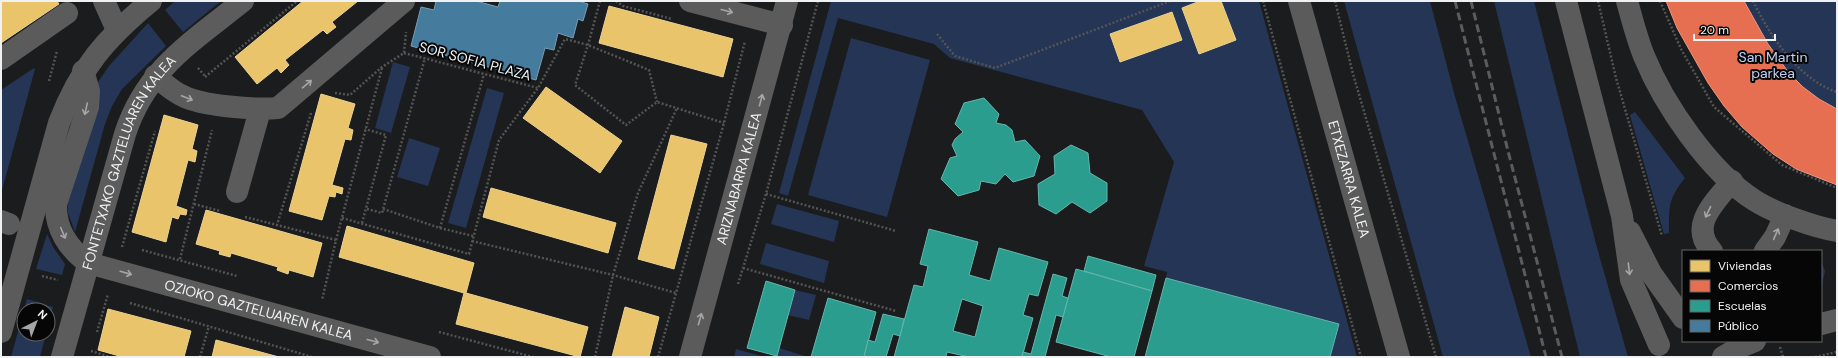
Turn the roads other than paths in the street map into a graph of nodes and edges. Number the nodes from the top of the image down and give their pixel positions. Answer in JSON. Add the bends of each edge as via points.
{"nodes":[{"id":1,"x":104,"y":1,"type":"edge"},
{"id":2,"x":151,"y":1,"type":"edge"},
{"id":3,"x":243,"y":1,"type":"edge"},
{"id":4,"x":404,"y":1,"type":"edge"},
{"id":5,"x":690,"y":1,"type":"edge"},
{"id":6,"x":787,"y":1,"type":"edge"},
{"id":7,"x":1300,"y":1,"type":"edge"},
{"id":8,"x":1566,"y":1,"type":"edge"},
{"id":9,"x":1627,"y":1,"type":"edge"},
{"id":10,"x":67,"y":13,"type":"dead end"},
{"id":11,"x":782,"y":25,"type":"junction"},
{"id":12,"x":117,"y":30,"type":"junction"},
{"id":13,"x":1,"y":59,"type":"edge"},
{"id":14,"x":83,"y":71,"type":"junction"},
{"id":15,"x":155,"y":76,"type":"junction"},
{"id":16,"x":260,"y":110,"type":"junction"},
{"id":17,"x":1732,"y":181,"type":"junction"},
{"id":18,"x":237,"y":192,"type":"dead end"},
{"id":19,"x":1785,"y":214,"type":"junction"},
{"id":20,"x":1622,"y":216,"type":"junction"},
{"id":21,"x":1837,"y":231,"type":"edge"},
{"id":22,"x":1711,"y":250,"type":"edge"},
{"id":23,"x":1766,"y":250,"type":"edge"},
{"id":24,"x":88,"y":263,"type":"junction"},
{"id":25,"x":1837,"y":308,"type":"edge"},
{"id":26,"x":1822,"y":310,"type":"edge"},
{"id":27,"x":1682,"y":318,"type":"edge"},
{"id":28,"x":1682,"y":320,"type":"edge"},
{"id":29,"x":1837,"y":320,"type":"edge"},
{"id":30,"x":1822,"y":324,"type":"edge"},
{"id":31,"x":1,"y":332,"type":"edge"},
{"id":32,"x":1720,"y":342,"type":"edge"},
{"id":33,"x":1752,"y":342,"type":"edge"},
{"id":34,"x":1659,"y":351,"type":"edge"},
{"id":35,"x":62,"y":357,"type":"edge"},
{"id":36,"x":430,"y":357,"type":"edge"},
{"id":37,"x":690,"y":357,"type":"edge"},
{"id":38,"x":1399,"y":357,"type":"edge"},
{"id":39,"x":1722,"y":357,"type":"edge"}],
"edges":[{"from":1,"to":12,"type":"street"},
{"from":2,"to":12,"type":"street"},
{"from":3,"to":15,"type":"main road","name":"FONTETXAKO GAZTELUAREN KALEA"},
{"from":16,"to":4,"type":"street","one_way":true,"via":[[278,108]]},
{"from":5,"to":11,"type":"street","one_way":true},
{"from":6,"to":11,"type":"street","name":"ARIZNABARRA KALEA"},
{"from":7,"to":38,"type":"street","name":"ETXEZARRA KALEA"},
{"from":8,"to":20,"type":"street"},
{"from":9,"to":17,"type":"street","via":[[1644,56],[1671,108],[1716,168]]},
{"from":10,"to":13,"type":"street"},
{"from":37,"to":11,"type":"street","name":"ARIZNABARRA KALEA","one_way":true},
{"from":12,"to":14,"type":"street"},
{"from":14,"to":24,"type":"street","one_way":true,"via":[[89,91],[88,107],[56,204],[56,216],[64,238],[76,254]]},
{"from":14,"to":31,"type":"street","via":[[59,124]]},
{"from":15,"to":16,"type":"street","one_way":true,"via":[[182,96],[197,101]]},
{"from":15,"to":24,"type":"main road","name":"FONTETXAKO GAZTELUAREN KALEA","via":[[143,93],[129,122]]},
{"from":16,"to":18,"type":"street"},
{"from":17,"to":19,"type":"street","via":[[1754,200]]},
{"from":17,"to":22,"type":"street","one_way":true,"via":[[1710,207],[1701,227],[1704,243]]},
{"from":19,"to":21,"type":"street"},
{"from":23,"to":19,"type":"street","one_way":true,"via":[[1775,237]]},
{"from":20,"to":27,"type":"street","via":[[1651,273]]},
{"from":20,"to":34,"type":"street","one_way":true,"via":[[1631,280]]},
{"from":24,"to":35,"type":"main road","name":"FONTETXAKO GAZTELUAREN KALEA"},
{"from":24,"to":36,"type":"street","name":"OZIOKO GAZTELUAREN KALEA","one_way":true},
{"from":25,"to":26,"type":"street"},
{"from":28,"to":34,"type":"street","via":[[1662,336]]},
{"from":29,"to":30,"type":"street"},
{"from":32,"to":39,"type":"street"},
{"from":33,"to":39,"type":"street"}]}
